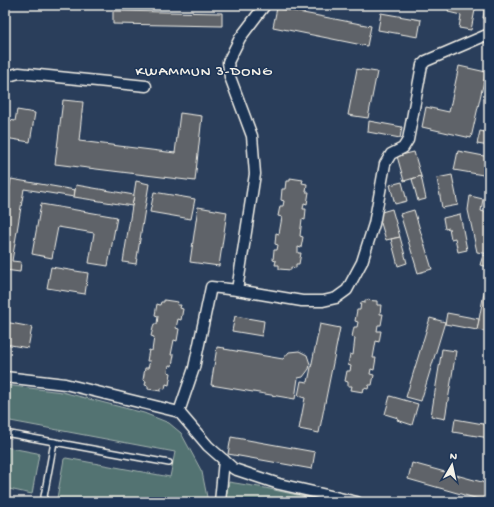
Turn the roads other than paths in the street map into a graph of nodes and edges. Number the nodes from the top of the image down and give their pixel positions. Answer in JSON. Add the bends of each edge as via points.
{"nodes":[{"id":1,"x":264,"y":5,"type":"edge"},
{"id":2,"x":489,"y":34,"type":"edge"},
{"id":3,"x":5,"y":77,"type":"edge"},
{"id":4,"x":146,"y":86,"type":"dead end"},
{"id":5,"x":237,"y":290,"type":"junction"},
{"id":6,"x":5,"y":377,"type":"edge"},
{"id":7,"x":179,"y":412,"type":"junction"},
{"id":8,"x":5,"y":433,"type":"edge"},
{"id":9,"x":54,"y":442,"type":"junction"},
{"id":10,"x":224,"y":460,"type":"junction"},
{"id":11,"x":169,"y":463,"type":"dead end"},
{"id":12,"x":44,"y":502,"type":"edge"},
{"id":13,"x":220,"y":502,"type":"edge"},
{"id":14,"x":357,"y":502,"type":"edge"}],
"edges":[{"from":1,"to":5,"type":"street","via":[[240,38],[228,62],[230,77],[252,136],[255,174]]},
{"from":2,"to":5,"type":"street","via":[[422,65],[408,140],[403,148],[391,154],[385,164],[374,224],[362,262],[347,290],[336,298],[302,301]]},
{"from":3,"to":4,"type":"street","via":[[19,72]]},
{"from":5,"to":7,"type":"street","via":[[211,287],[194,368]]},
{"from":6,"to":7,"type":"street","via":[[65,384]]},
{"from":7,"to":10,"type":"street","via":[[208,446]]},
{"from":8,"to":9,"type":"lane"},
{"from":9,"to":11,"type":"lane"},
{"from":9,"to":12,"type":"lane"},
{"from":10,"to":13,"type":"street"},
{"from":10,"to":14,"type":"street","via":[[234,469],[279,484]]}]}
